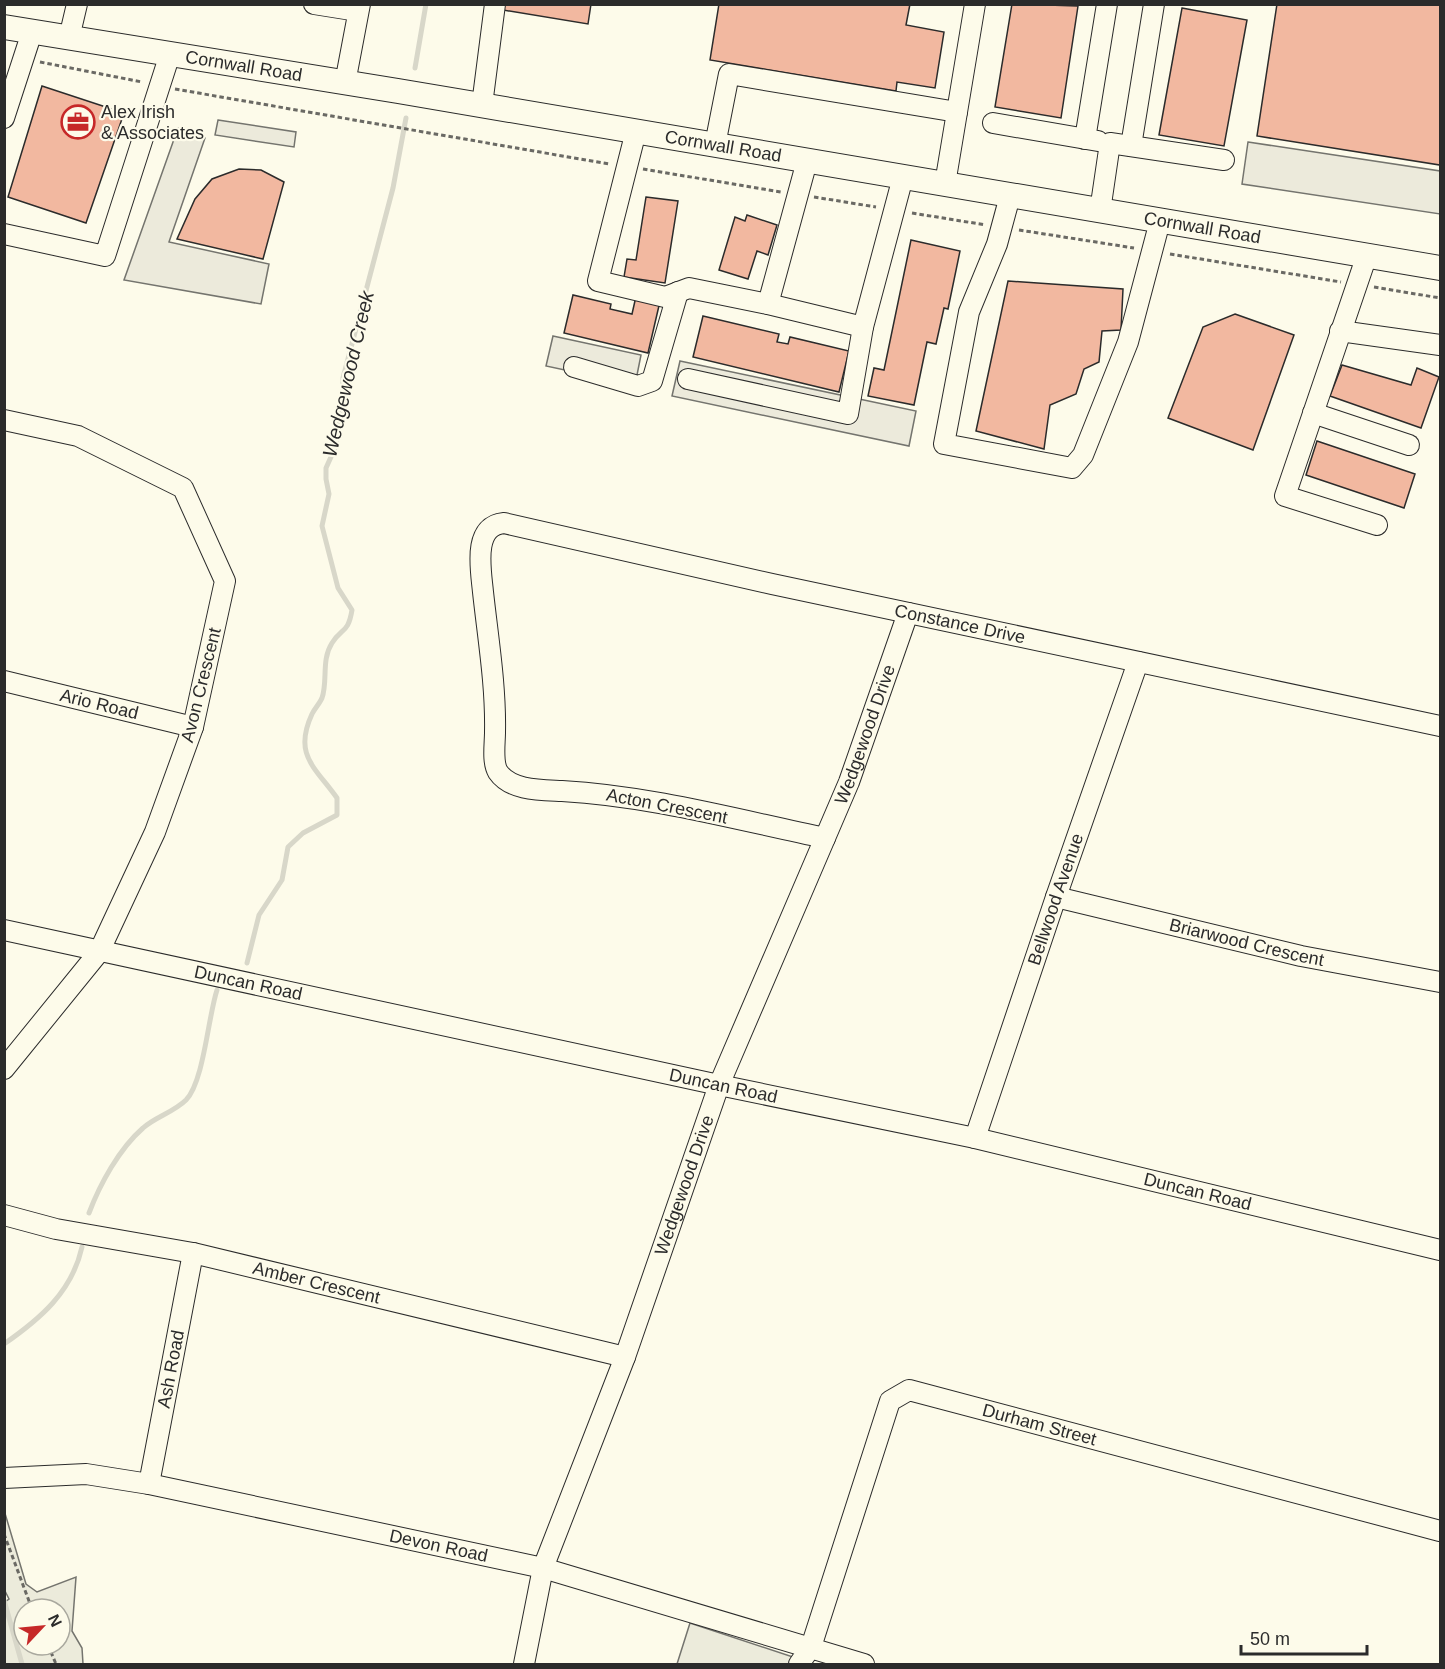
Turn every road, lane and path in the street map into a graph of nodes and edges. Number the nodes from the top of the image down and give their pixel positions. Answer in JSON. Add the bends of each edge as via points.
{"nodes":[{"id":1,"x":76,"y":4,"type":"edge"},
{"id":2,"x":314,"y":4,"type":"edge"},
{"id":3,"x":495,"y":4,"type":"edge"},
{"id":4,"x":975,"y":4,"type":"edge"},
{"id":5,"x":1107,"y":4,"type":"edge"},
{"id":6,"x":1154,"y":4,"type":"edge"},
{"id":7,"x":359,"y":8,"type":"edge"},
{"id":8,"x":4,"y":27,"type":"edge"},
{"id":9,"x":32,"y":32,"type":"junction"},
{"id":10,"x":69,"y":38,"type":"junction"},
{"id":11,"x":170,"y":54,"type":"junction"},
{"id":12,"x":24,"y":58,"type":"junction"},
{"id":13,"x":345,"y":82,"type":"junction"},
{"id":14,"x":160,"y":86,"type":"junction"},
{"id":15,"x":482,"y":105,"type":"junction"},
{"id":16,"x":957,"y":112,"type":"junction"},
{"id":17,"x":4,"y":118,"type":"edge"},
{"id":18,"x":993,"y":123,"type":"dead end"},
{"id":19,"x":636,"y":131,"type":"junction"},
{"id":20,"x":1085,"y":139,"type":"junction"},
{"id":21,"x":1110,"y":143,"type":"junction"},
{"id":22,"x":715,"y":145,"type":"junction"},
{"id":23,"x":1131,"y":146,"type":"junction"},
{"id":24,"x":1224,"y":160,"type":"dead end"},
{"id":25,"x":807,"y":161,"type":"junction"},
{"id":26,"x":627,"y":167,"type":"junction"},
{"id":27,"x":903,"y":177,"type":"junction"},
{"id":28,"x":945,"y":184,"type":"junction"},
{"id":29,"x":798,"y":194,"type":"junction"},
{"id":30,"x":1010,"y":196,"type":"junction"},
{"id":31,"x":894,"y":210,"type":"junction"},
{"id":32,"x":1100,"y":211,"type":"junction"},
{"id":33,"x":1160,"y":221,"type":"junction"},
{"id":34,"x":1002,"y":227,"type":"junction"},
{"id":35,"x":4,"y":234,"type":"edge"},
{"id":36,"x":1152,"y":251,"type":"junction"},
{"id":37,"x":1367,"y":255,"type":"junction"},
{"id":38,"x":1440,"y":268,"type":"edge"},
{"id":39,"x":1356,"y":284,"type":"junction"},
{"id":40,"x":678,"y":292,"type":"junction"},
{"id":41,"x":1440,"y":298,"type":"edge"},
{"id":42,"x":768,"y":304,"type":"junction"},
{"id":43,"x":863,"y":327,"type":"junction"},
{"id":44,"x":1340,"y":331,"type":"junction"},
{"id":45,"x":1440,"y":345,"type":"edge"},
{"id":46,"x":574,"y":367,"type":"dead end"},
{"id":47,"x":688,"y":378,"type":"dead end"},
{"id":48,"x":1313,"y":413,"type":"junction"},
{"id":49,"x":4,"y":420,"type":"edge"},
{"id":50,"x":1409,"y":445,"type":"dead end"},
{"id":51,"x":1377,"y":525,"type":"dead end"},
{"id":52,"x":485,"y":536,"type":"joint"},
{"id":53,"x":908,"y":613,"type":"junction"},
{"id":54,"x":1138,"y":662,"type":"junction"},
{"id":55,"x":4,"y":681,"type":"edge"},
{"id":56,"x":1440,"y":726,"type":"edge"},
{"id":57,"x":193,"y":727,"type":"junction"},
{"id":58,"x":825,"y":838,"type":"junction"},
{"id":59,"x":1056,"y":897,"type":"junction"},
{"id":60,"x":4,"y":930,"type":"edge"},
{"id":61,"x":99,"y":952,"type":"junction"},
{"id":62,"x":1440,"y":982,"type":"edge"},
{"id":63,"x":4,"y":1070,"type":"edge"},
{"id":64,"x":719,"y":1085,"type":"junction"},
{"id":65,"x":975,"y":1138,"type":"junction"},
{"id":66,"x":4,"y":1215,"type":"edge"},
{"id":67,"x":1440,"y":1250,"type":"edge"},
{"id":68,"x":194,"y":1253,"type":"junction"},
{"id":69,"x":626,"y":1357,"type":"junction"},
{"id":70,"x":4,"y":1478,"type":"edge"},
{"id":71,"x":149,"y":1484,"type":"junction"},
{"id":72,"x":1440,"y":1531,"type":"edge"},
{"id":73,"x":4,"y":1534,"type":"edge"},
{"id":74,"x":543,"y":1568,"type":"junction"},
{"id":75,"x":28,"y":1597,"type":"edge"},
{"id":76,"x":811,"y":1647,"type":"junction"},
{"id":77,"x":524,"y":1665,"type":"edge"},
{"id":78,"x":799,"y":1665,"type":"edge"},
{"id":79,"x":864,"y":1665,"type":"edge"}],
"edges":[{"from":1,"to":10,"type":"street"},
{"from":2,"to":7,"type":"street"},
{"from":3,"to":15,"type":"street"},
{"from":4,"to":16,"type":"street"},
{"from":5,"to":20,"type":"street"},
{"from":6,"to":23,"type":"street"},
{"from":7,"to":13,"type":"street"},
{"from":8,"to":9,"type":"main road","name":"Cornwall Road"},
{"from":9,"to":10,"type":"main road","name":"Cornwall Road"},
{"from":9,"to":12,"type":"street"},
{"from":10,"to":11,"type":"main road","name":"Cornwall Road"},
{"from":11,"to":13,"type":"main road","name":"Cornwall Road"},
{"from":11,"to":14,"type":"street"},
{"from":12,"to":14,"type":"path"},
{"from":12,"to":17,"type":"street"},
{"from":13,"to":15,"type":"main road","name":"Cornwall Road"},
{"from":14,"to":26,"type":"path"},
{"from":14,"to":35,"type":"street","via":[[105,256]]},
{"from":15,"to":19,"type":"main road","name":"Cornwall Road"},
{"from":16,"to":22,"type":"street","via":[[729,75]]},
{"from":16,"to":28,"type":"street"},
{"from":18,"to":20,"type":"street"},
{"from":19,"to":22,"type":"main road","name":"Cornwall Road"},
{"from":19,"to":26,"type":"street"},
{"from":20,"to":21,"type":"street"},
{"from":21,"to":23,"type":"street"},
{"from":21,"to":32,"type":"street"},
{"from":22,"to":25,"type":"main road","name":"Cornwall Road"},
{"from":23,"to":24,"type":"street"},
{"from":25,"to":27,"type":"main road","name":"Cornwall Road"},
{"from":25,"to":29,"type":"street"},
{"from":26,"to":29,"type":"path"},
{"from":26,"to":40,"type":"street","via":[[598,281],[665,297]]},
{"from":27,"to":28,"type":"main road","name":"Cornwall Road"},
{"from":27,"to":31,"type":"street"},
{"from":28,"to":30,"type":"main road","name":"Cornwall Road"},
{"from":29,"to":31,"type":"path"},
{"from":29,"to":42,"type":"street"},
{"from":30,"to":32,"type":"main road","name":"Cornwall Road"},
{"from":30,"to":34,"type":"street"},
{"from":31,"to":34,"type":"path"},
{"from":31,"to":43,"type":"street"},
{"from":32,"to":33,"type":"main road","name":"Cornwall Road"},
{"from":33,"to":36,"type":"street"},
{"from":33,"to":37,"type":"main road","name":"Cornwall Road"},
{"from":34,"to":36,"type":"path"},
{"from":34,"to":36,"type":"street","via":[[969,312],[944,444],[1072,468],[1083,455],[1128,342]]},
{"from":36,"to":39,"type":"path"},
{"from":37,"to":38,"type":"main road","name":"Cornwall Road"},
{"from":37,"to":39,"type":"street"},
{"from":39,"to":41,"type":"path"},
{"from":39,"to":44,"type":"street"},
{"from":40,"to":42,"type":"street","via":[[689,288]]},
{"from":40,"to":46,"type":"street","via":[[652,381],[638,386]]},
{"from":42,"to":43,"type":"street"},
{"from":43,"to":47,"type":"street","via":[[848,414]]},
{"from":44,"to":45,"type":"street"},
{"from":44,"to":48,"type":"street"},
{"from":48,"to":50,"type":"street"},
{"from":48,"to":51,"type":"street","via":[[1286,496]]},
{"from":49,"to":57,"type":"street","name":"Avon Crescent","via":[[78,436],[183,488],[225,581]]},
{"from":52,"to":53,"type":"street","name":"Constance Drive","via":[[488,530],[504,523]]},
{"from":52,"to":58,"type":"street","name":"Acton Crescent","via":[[480,553],[495,713],[494,752],[497,771],[503,778],[531,789],[617,794]]},
{"from":53,"to":54,"type":"street","name":"Constance Drive"},
{"from":53,"to":58,"type":"street","name":"Wedgewood Drive","via":[[849,782]]},
{"from":54,"to":56,"type":"street","name":"Constance Drive"},
{"from":54,"to":59,"type":"street","name":"Bellwood Avenue"},
{"from":55,"to":57,"type":"street","name":"Ario Road"},
{"from":57,"to":61,"type":"street","name":"Avon Crescent","via":[[155,832]]},
{"from":58,"to":64,"type":"street","name":"Wedgewood Drive"},
{"from":59,"to":62,"type":"street","name":"Briarwood Crescent","via":[[1301,956]]},
{"from":59,"to":65,"type":"street","name":"Bellwood Avenue"},
{"from":60,"to":61,"type":"street","name":"Duncan Road"},
{"from":61,"to":63,"type":"street","name":"Avon Crescent"},
{"from":61,"to":64,"type":"street","name":"Duncan Road"},
{"from":64,"to":65,"type":"street","name":"Duncan Road"},
{"from":64,"to":69,"type":"street","name":"Wedgewood Drive"},
{"from":65,"to":67,"type":"street","name":"Duncan Road"},
{"from":66,"to":68,"type":"street","name":"Amber Crescent"},
{"from":68,"to":69,"type":"street","name":"Amber Crescent"},
{"from":68,"to":71,"type":"street","name":"Ash Road"},
{"from":69,"to":74,"type":"street","name":"Wedgewood Drive"},
{"from":70,"to":71,"type":"street","name":"Devon Road","via":[[86,1474]]},
{"from":71,"to":74,"type":"street","name":"Devon Road"},
{"from":72,"to":76,"type":"street","name":"Durham Street","via":[[909,1390],[890,1401]]},
{"from":73,"to":75,"type":"path"},
{"from":74,"to":76,"type":"street","name":"Devon Road"},
{"from":74,"to":77,"type":"street","name":"Wedgewood Drive"},
{"from":76,"to":78,"type":"street","name":"Durham Street"},
{"from":76,"to":79,"type":"street","name":"Devon Road"}]}
